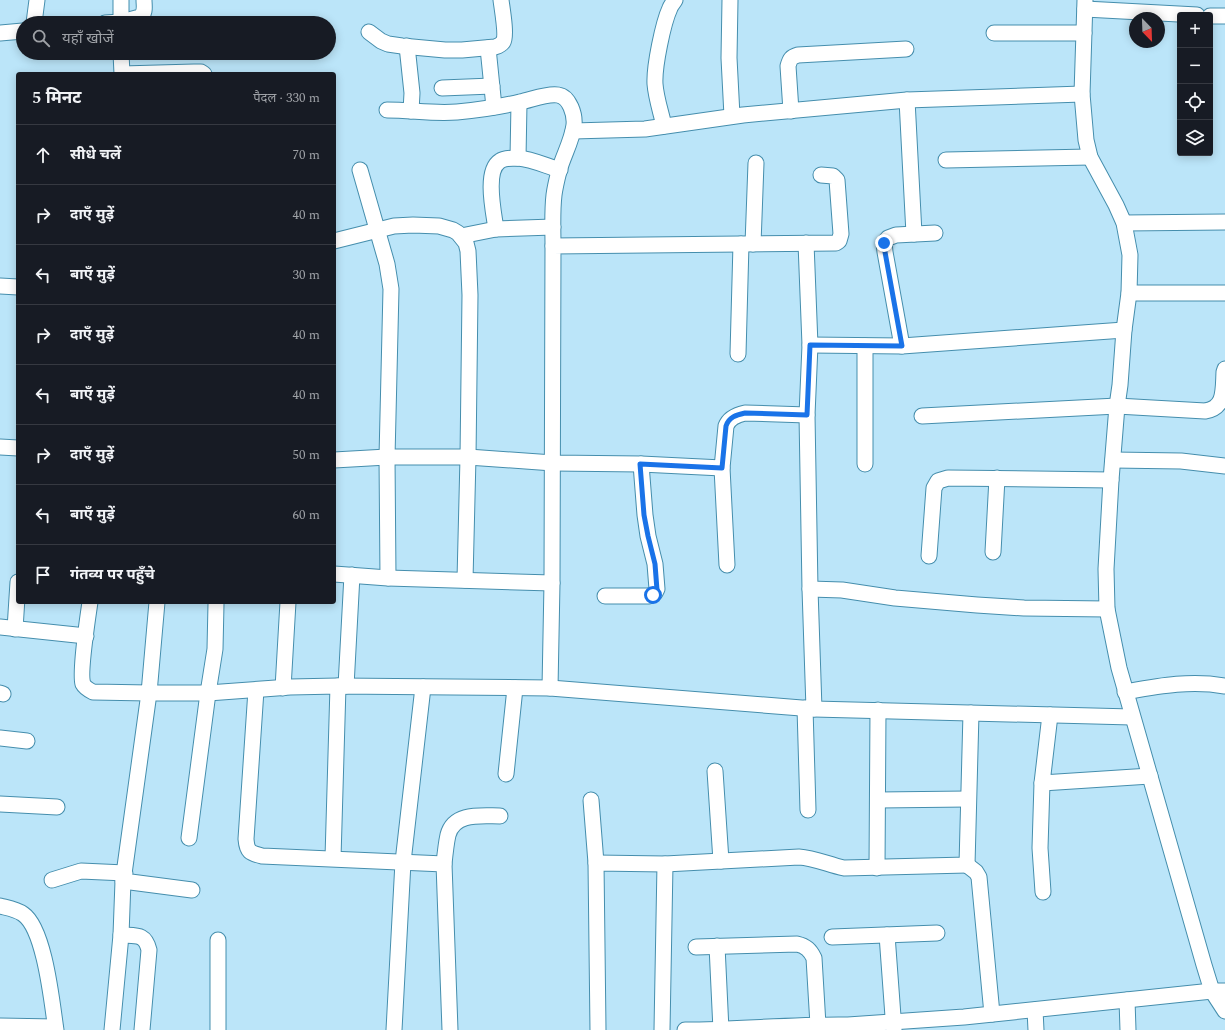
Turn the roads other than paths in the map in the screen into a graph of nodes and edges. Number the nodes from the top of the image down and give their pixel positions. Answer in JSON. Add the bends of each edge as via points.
{"nodes":[{"id":1,"x":37,"y":0,"type":"edge"},
{"id":2,"x":121,"y":0,"type":"edge"},
{"id":3,"x":144,"y":0,"type":"edge"},
{"id":4,"x":501,"y":0,"type":"edge"},
{"id":5,"x":675,"y":0,"type":"edge"},
{"id":6,"x":730,"y":0,"type":"edge"},
{"id":7,"x":1085,"y":5,"type":"edge"},
{"id":8,"x":1177,"y":14,"type":"edge"},
{"id":9,"x":35,"y":16,"type":"edge"},
{"id":10,"x":121,"y":16,"type":"edge"},
{"id":11,"x":142,"y":16,"type":"edge"},
{"id":12,"x":1213,"y":16,"type":"edge"},
{"id":13,"x":1225,"y":16,"type":"edge"},
{"id":14,"x":16,"y":31,"type":"edge"},
{"id":15,"x":369,"y":32,"type":"dead end"},
{"id":16,"x":0,"y":33,"type":"edge"},
{"id":17,"x":994,"y":33,"type":"dead end"},
{"id":18,"x":1084,"y":33,"type":"junction"},
{"id":19,"x":407,"y":46,"type":"junction"},
{"id":20,"x":488,"y":48,"type":"junction"},
{"id":21,"x":906,"y":49,"type":"dead end"},
{"id":22,"x":121,"y":60,"type":"edge"},
{"id":23,"x":122,"y":72,"type":"edge"},
{"id":24,"x":492,"y":86,"type":"junction"},
{"id":25,"x":442,"y":88,"type":"dead end"},
{"id":26,"x":1082,"y":94,"type":"junction"},
{"id":27,"x":908,"y":100,"type":"junction"},
{"id":28,"x":519,"y":103,"type":"junction"},
{"id":29,"x":494,"y":107,"type":"junction"},
{"id":30,"x":387,"y":110,"type":"dead end"},
{"id":31,"x":411,"y":111,"type":"junction"},
{"id":32,"x":791,"y":111,"type":"junction"},
{"id":33,"x":732,"y":116,"type":"junction"},
{"id":34,"x":664,"y":126,"type":"junction"},
{"id":35,"x":573,"y":131,"type":"junction"},
{"id":36,"x":1090,"y":157,"type":"junction"},
{"id":37,"x":518,"y":158,"type":"junction"},
{"id":38,"x":946,"y":160,"type":"dead end"},
{"id":39,"x":756,"y":163,"type":"dead end"},
{"id":40,"x":360,"y":170,"type":"dead end"},
{"id":41,"x":560,"y":170,"type":"junction"},
{"id":42,"x":821,"y":175,"type":"dead end"},
{"id":43,"x":1124,"y":222,"type":"junction"},
{"id":44,"x":1225,"y":222,"type":"edge"},
{"id":45,"x":553,"y":227,"type":"junction"},
{"id":46,"x":496,"y":230,"type":"junction"},
{"id":47,"x":377,"y":231,"type":"junction"},
{"id":48,"x":935,"y":233,"type":"dead end"},
{"id":49,"x":914,"y":234,"type":"junction"},
{"id":50,"x":461,"y":236,"type":"junction"},
{"id":51,"x":336,"y":241,"type":"edge"},
{"id":52,"x":806,"y":243,"type":"junction"},
{"id":53,"x":747,"y":244,"type":"junction"},
{"id":54,"x":553,"y":246,"type":"junction"},
{"id":55,"x":0,"y":286,"type":"edge"},
{"id":56,"x":16,"y":287,"type":"edge"},
{"id":57,"x":1129,"y":293,"type":"junction"},
{"id":58,"x":1225,"y":293,"type":"edge"},
{"id":59,"x":1124,"y":330,"type":"junction"},
{"id":60,"x":810,"y":345,"type":"junction"},
{"id":61,"x":865,"y":346,"type":"junction"},
{"id":62,"x":902,"y":346,"type":"junction"},
{"id":63,"x":738,"y":354,"type":"dead end"},
{"id":64,"x":1225,"y":369,"type":"edge"},
{"id":65,"x":1117,"y":406,"type":"junction"},
{"id":66,"x":807,"y":415,"type":"junction"},
{"id":67,"x":922,"y":416,"type":"dead end"},
{"id":68,"x":0,"y":447,"type":"edge"},
{"id":69,"x":16,"y":448,"type":"edge"},
{"id":70,"x":468,"y":457,"type":"junction"},
{"id":71,"x":388,"y":458,"type":"junction"},
{"id":72,"x":336,"y":460,"type":"edge"},
{"id":73,"x":1113,"y":460,"type":"junction"},
{"id":74,"x":552,"y":462,"type":"junction"},
{"id":75,"x":640,"y":464,"type":"junction"},
{"id":76,"x":865,"y":464,"type":"dead end"},
{"id":77,"x":1225,"y":466,"type":"edge"},
{"id":78,"x":722,"y":468,"type":"junction"},
{"id":79,"x":997,"y":478,"type":"junction"},
{"id":80,"x":1111,"y":480,"type":"junction"},
{"id":81,"x":993,"y":552,"type":"dead end"},
{"id":82,"x":929,"y":556,"type":"dead end"},
{"id":83,"x":727,"y":565,"type":"dead end"},
{"id":84,"x":336,"y":574,"type":"edge"},
{"id":85,"x":352,"y":575,"type":"junction"},
{"id":86,"x":388,"y":578,"type":"junction"},
{"id":87,"x":465,"y":580,"type":"junction"},
{"id":88,"x":552,"y":583,"type":"junction"},
{"id":89,"x":810,"y":589,"type":"junction"},
{"id":90,"x":605,"y":596,"type":"dead end"},
{"id":91,"x":17,"y":604,"type":"edge"},
{"id":92,"x":90,"y":604,"type":"edge"},
{"id":93,"x":158,"y":604,"type":"edge"},
{"id":94,"x":216,"y":604,"type":"dead end"},
{"id":95,"x":288,"y":604,"type":"edge"},
{"id":96,"x":1107,"y":609,"type":"junction"},
{"id":97,"x":0,"y":628,"type":"edge"},
{"id":98,"x":15,"y":629,"type":"junction"},
{"id":99,"x":86,"y":636,"type":"junction"},
{"id":100,"x":342,"y":686,"type":"junction"},
{"id":101,"x":1225,"y":686,"type":"edge"},
{"id":102,"x":423,"y":687,"type":"junction"},
{"id":103,"x":283,"y":688,"type":"junction"},
{"id":104,"x":515,"y":688,"type":"junction"},
{"id":105,"x":550,"y":688,"type":"junction"},
{"id":106,"x":256,"y":690,"type":"junction"},
{"id":107,"x":1125,"y":692,"type":"junction"},
{"id":108,"x":149,"y":693,"type":"junction"},
{"id":109,"x":208,"y":693,"type":"junction"},
{"id":110,"x":810,"y":709,"type":"junction"},
{"id":111,"x":878,"y":710,"type":"junction"},
{"id":112,"x":971,"y":713,"type":"junction"},
{"id":113,"x":1050,"y":715,"type":"junction"},
{"id":114,"x":1132,"y":717,"type":"junction"},
{"id":115,"x":0,"y":738,"type":"edge"},
{"id":116,"x":27,"y":741,"type":"dead end"},
{"id":117,"x":715,"y":771,"type":"dead end"},
{"id":118,"x":506,"y":774,"type":"dead end"},
{"id":119,"x":1150,"y":776,"type":"junction"},
{"id":120,"x":1042,"y":783,"type":"junction"},
{"id":121,"x":968,"y":799,"type":"junction"},
{"id":122,"x":591,"y":800,"type":"dead end"},
{"id":123,"x":878,"y":800,"type":"junction"},
{"id":124,"x":0,"y":804,"type":"edge"},
{"id":125,"x":57,"y":807,"type":"dead end"},
{"id":126,"x":808,"y":810,"type":"dead end"},
{"id":127,"x":500,"y":816,"type":"dead end"},
{"id":128,"x":189,"y":838,"type":"dead end"},
{"id":129,"x":334,"y":858,"type":"junction"},
{"id":130,"x":721,"y":861,"type":"junction"},
{"id":131,"x":403,"y":862,"type":"junction"},
{"id":132,"x":596,"y":863,"type":"junction"},
{"id":133,"x":444,"y":864,"type":"junction"},
{"id":134,"x":665,"y":864,"type":"junction"},
{"id":135,"x":967,"y":865,"type":"junction"},
{"id":136,"x":877,"y":868,"type":"junction"},
{"id":137,"x":124,"y":877,"type":"junction"},
{"id":138,"x":52,"y":880,"type":"dead end"},
{"id":139,"x":192,"y":890,"type":"dead end"},
{"id":140,"x":1044,"y":892,"type":"dead end"},
{"id":141,"x":0,"y":906,"type":"edge"},
{"id":142,"x":938,"y":933,"type":"dead end"},
{"id":143,"x":121,"y":935,"type":"junction"},
{"id":144,"x":887,"y":935,"type":"junction"},
{"id":145,"x":832,"y":937,"type":"dead end"},
{"id":146,"x":218,"y":940,"type":"dead end"},
{"id":147,"x":717,"y":946,"type":"junction"},
{"id":148,"x":696,"y":947,"type":"dead end"},
{"id":149,"x":1219,"y":991,"type":"edge"},
{"id":150,"x":1127,"y":1000,"type":"junction"},
{"id":151,"x":1035,"y":1010,"type":"junction"},
{"id":152,"x":1225,"y":1011,"type":"edge"},
{"id":153,"x":992,"y":1014,"type":"junction"},
{"id":154,"x":964,"y":1024,"type":"edge"},
{"id":155,"x":0,"y":1026,"type":"edge"},
{"id":156,"x":894,"y":1026,"type":"edge"},
{"id":157,"x":825,"y":1027,"type":"edge"},
{"id":158,"x":56,"y":1028,"type":"edge"},
{"id":159,"x":762,"y":1029,"type":"edge"},
{"id":160,"x":112,"y":1030,"type":"edge"},
{"id":161,"x":142,"y":1030,"type":"edge"},
{"id":162,"x":218,"y":1030,"type":"edge"},
{"id":163,"x":394,"y":1030,"type":"edge"},
{"id":164,"x":450,"y":1030,"type":"edge"},
{"id":165,"x":598,"y":1030,"type":"edge"},
{"id":166,"x":662,"y":1030,"type":"edge"},
{"id":167,"x":685,"y":1030,"type":"edge"},
{"id":168,"x":716,"y":1030,"type":"edge"},
{"id":169,"x":721,"y":1030,"type":"edge"},
{"id":170,"x":1036,"y":1030,"type":"edge"},
{"id":171,"x":1128,"y":1030,"type":"edge"}],
"edges":[{"from":1,"to":9,"type":"street"},
{"from":2,"to":10,"type":"street"},
{"from":3,"to":11,"type":"street"},
{"from":4,"to":20,"type":"street","via":[[505,36],[499,46]]},
{"from":5,"to":34,"type":"street","via":[[663,29],[655,82]]},
{"from":6,"to":33,"type":"street"},
{"from":7,"to":8,"type":"street"},
{"from":7,"to":18,"type":"street"},
{"from":12,"to":13,"type":"street"},
{"from":14,"to":16,"type":"street"},
{"from":15,"to":19,"type":"street","via":[[388,44]]},
{"from":17,"to":18,"type":"street"},
{"from":18,"to":26,"type":"street"},
{"from":19,"to":20,"type":"street","via":[[445,50]]},
{"from":19,"to":31,"type":"street","via":[[412,93]]},
{"from":20,"to":24,"type":"street"},
{"from":21,"to":32,"type":"street","via":[[792,57],[788,66]]},
{"from":22,"to":23,"type":"street"},
{"from":24,"to":25,"type":"street"},
{"from":24,"to":29,"type":"street"},
{"from":26,"to":27,"type":"street"},
{"from":26,"to":36,"type":"street"},
{"from":27,"to":32,"type":"street"},
{"from":27,"to":49,"type":"street"},
{"from":28,"to":29,"type":"street"},
{"from":28,"to":35,"type":"street","via":[[550,95],[564,97],[574,116]]},
{"from":28,"to":37,"type":"street"},
{"from":29,"to":31,"type":"street","via":[[434,113]]},
{"from":30,"to":31,"type":"street"},
{"from":32,"to":33,"type":"street"},
{"from":33,"to":34,"type":"street"},
{"from":34,"to":35,"type":"street"},
{"from":35,"to":41,"type":"street"},
{"from":36,"to":38,"type":"street"},
{"from":36,"to":43,"type":"street"},
{"from":37,"to":41,"type":"street"},
{"from":37,"to":46,"type":"street","via":[[505,158],[495,165],[493,171],[492,203]]},
{"from":39,"to":53,"type":"street"},
{"from":40,"to":47,"type":"street"},
{"from":41,"to":45,"type":"street","via":[[554,194]]},
{"from":42,"to":52,"type":"street","via":[[833,176],[837,180],[841,234],[839,241],[836,242]]},
{"from":43,"to":44,"type":"street"},
{"from":43,"to":57,"type":"street","via":[[1130,255]]},
{"from":45,"to":46,"type":"street"},
{"from":45,"to":54,"type":"street"},
{"from":46,"to":50,"type":"street"},
{"from":47,"to":50,"type":"street","via":[[394,226],[439,226],[453,230]]},
{"from":47,"to":51,"type":"street"},
{"from":47,"to":71,"type":"street","via":[[391,289]]},
{"from":48,"to":49,"type":"street"},
{"from":49,"to":62,"type":"street","via":[[896,235],[884,243]]},
{"from":50,"to":70,"type":"street","via":[[468,251],[470,295]]},
{"from":52,"to":53,"type":"street"},
{"from":52,"to":60,"type":"street"},
{"from":53,"to":54,"type":"street"},
{"from":53,"to":63,"type":"street"},
{"from":54,"to":74,"type":"street"},
{"from":55,"to":56,"type":"street"},
{"from":57,"to":58,"type":"street"},
{"from":57,"to":59,"type":"street"},
{"from":59,"to":62,"type":"street"},
{"from":59,"to":65,"type":"street"},
{"from":60,"to":61,"type":"street"},
{"from":60,"to":66,"type":"street"},
{"from":61,"to":62,"type":"street"},
{"from":61,"to":76,"type":"street"},
{"from":64,"to":65,"type":"street","via":[[1223,400],[1213,410]]},
{"from":65,"to":67,"type":"street"},
{"from":65,"to":73,"type":"street"},
{"from":66,"to":78,"type":"street","via":[[737,414],[726,426]]},
{"from":66,"to":89,"type":"street"},
{"from":68,"to":69,"type":"street"},
{"from":70,"to":71,"type":"street"},
{"from":70,"to":74,"type":"street"},
{"from":70,"to":87,"type":"street"},
{"from":71,"to":72,"type":"street"},
{"from":71,"to":86,"type":"street"},
{"from":73,"to":77,"type":"street","via":[[1180,461]]},
{"from":73,"to":80,"type":"street"},
{"from":74,"to":75,"type":"street"},
{"from":74,"to":88,"type":"street"},
{"from":75,"to":78,"type":"street"},
{"from":75,"to":90,"type":"street","via":[[644,515],[655,564],[657,590],[649,596]]},
{"from":78,"to":83,"type":"street"},
{"from":79,"to":80,"type":"street"},
{"from":79,"to":81,"type":"street"},
{"from":79,"to":82,"type":"street","via":[[948,478],[938,481],[934,488]]},
{"from":80,"to":96,"type":"street","via":[[1106,569]]},
{"from":84,"to":85,"type":"street"},
{"from":85,"to":86,"type":"street"},
{"from":85,"to":100,"type":"street"},
{"from":86,"to":87,"type":"street"},
{"from":87,"to":88,"type":"street"},
{"from":88,"to":105,"type":"street"},
{"from":89,"to":96,"type":"street","via":[[842,590],[977,605]]},
{"from":89,"to":110,"type":"street"},
{"from":91,"to":98,"type":"street"},
{"from":92,"to":99,"type":"street"},
{"from":93,"to":108,"type":"street"},
{"from":94,"to":109,"type":"street","via":[[215,649]]},
{"from":95,"to":103,"type":"street"},
{"from":96,"to":107,"type":"street"},
{"from":97,"to":98,"type":"street"},
{"from":98,"to":99,"type":"street"},
{"from":99,"to":108,"type":"street","via":[[82,672],[83,683],[87,689],[93,692]]},
{"from":100,"to":102,"type":"street"},
{"from":100,"to":103,"type":"street"},
{"from":100,"to":129,"type":"street"},
{"from":101,"to":107,"type":"street","via":[[1166,684]]},
{"from":102,"to":104,"type":"street"},
{"from":102,"to":131,"type":"street"},
{"from":103,"to":106,"type":"street"},
{"from":104,"to":105,"type":"street"},
{"from":104,"to":118,"type":"street"},
{"from":105,"to":110,"type":"street"},
{"from":106,"to":109,"type":"street"},
{"from":106,"to":129,"type":"street","via":[[247,848],[251,853],[262,856]]},
{"from":107,"to":114,"type":"street"},
{"from":108,"to":109,"type":"street"},
{"from":108,"to":137,"type":"street"},
{"from":109,"to":128,"type":"street"},
{"from":110,"to":111,"type":"street"},
{"from":110,"to":126,"type":"street"},
{"from":111,"to":112,"type":"street"},
{"from":111,"to":123,"type":"street"},
{"from":112,"to":113,"type":"street"},
{"from":112,"to":121,"type":"street"},
{"from":113,"to":114,"type":"street"},
{"from":113,"to":120,"type":"street"},
{"from":114,"to":119,"type":"street"},
{"from":115,"to":116,"type":"street"},
{"from":117,"to":130,"type":"street"},
{"from":119,"to":120,"type":"street"},
{"from":119,"to":149,"type":"street","via":[[1204,965]]},
{"from":120,"to":140,"type":"street","via":[[1040,848]]},
{"from":121,"to":123,"type":"street"},
{"from":121,"to":135,"type":"street"},
{"from":122,"to":132,"type":"street"},
{"from":123,"to":136,"type":"street"},
{"from":124,"to":125,"type":"street"},
{"from":127,"to":133,"type":"street","via":[[466,817],[458,820],[448,833]]},
{"from":129,"to":131,"type":"street"},
{"from":130,"to":134,"type":"street"},
{"from":130,"to":136,"type":"street","via":[[799,856],[844,868]]},
{"from":131,"to":133,"type":"street"},
{"from":131,"to":163,"type":"street"},
{"from":132,"to":134,"type":"street"},
{"from":132,"to":165,"type":"street"},
{"from":133,"to":164,"type":"street"},
{"from":134,"to":166,"type":"street"},
{"from":135,"to":136,"type":"street"},
{"from":135,"to":153,"type":"street","via":[[979,877]]},
{"from":137,"to":138,"type":"street","via":[[81,871]]},
{"from":137,"to":139,"type":"street"},
{"from":137,"to":143,"type":"street"},
{"from":141,"to":158,"type":"street","via":[[24,914],[32,924],[47,969]]},
{"from":142,"to":144,"type":"street"},
{"from":143,"to":160,"type":"street"},
{"from":143,"to":161,"type":"street","via":[[144,938],[149,950]]},
{"from":144,"to":145,"type":"street"},
{"from":144,"to":156,"type":"street"},
{"from":146,"to":162,"type":"street"},
{"from":147,"to":148,"type":"street"},
{"from":147,"to":157,"type":"street","via":[[804,946],[814,958]]},
{"from":147,"to":169,"type":"street"},
{"from":149,"to":150,"type":"street"},
{"from":149,"to":152,"type":"street"},
{"from":150,"to":151,"type":"street"},
{"from":150,"to":171,"type":"street"},
{"from":151,"to":153,"type":"street"},
{"from":151,"to":170,"type":"street"},
{"from":153,"to":154,"type":"street"},
{"from":154,"to":156,"type":"street"},
{"from":155,"to":158,"type":"street"},
{"from":156,"to":157,"type":"street"},
{"from":157,"to":159,"type":"street"},
{"from":159,"to":169,"type":"street"},
{"from":167,"to":168,"type":"street"},
{"from":168,"to":169,"type":"street"}]}
